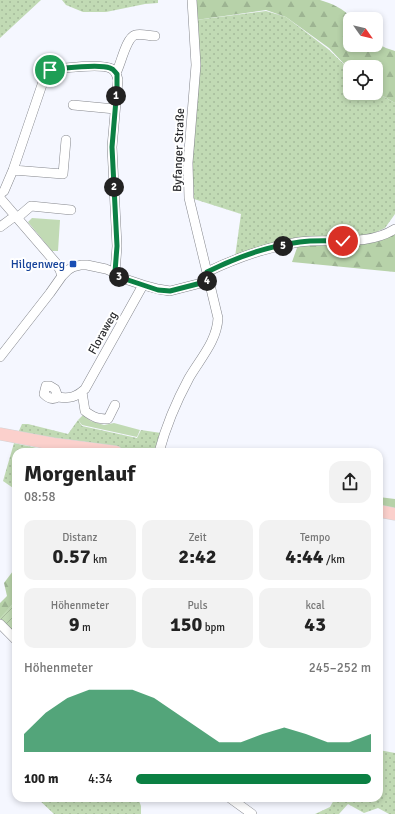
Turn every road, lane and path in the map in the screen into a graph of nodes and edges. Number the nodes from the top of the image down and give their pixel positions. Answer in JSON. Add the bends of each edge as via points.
{"nodes":[{"id":1,"x":192,"y":0,"type":"edge"},
{"id":2,"x":155,"y":36,"type":"dead end"},
{"id":3,"x":116,"y":73,"type":"junction"},
{"id":4,"x":72,"y":105,"type":"dead end"},
{"id":5,"x":115,"y":109,"type":"junction"},
{"id":6,"x":66,"y":140,"type":"dead end"},
{"id":7,"x":13,"y":170,"type":"junction"},
{"id":8,"x":0,"y":194,"type":"edge"},
{"id":9,"x":0,"y":198,"type":"edge"},
{"id":10,"x":71,"y":210,"type":"dead end"},
{"id":11,"x":16,"y":217,"type":"junction"},
{"id":12,"x":0,"y":227,"type":"edge"},
{"id":13,"x":395,"y":229,"type":"edge"},
{"id":14,"x":115,"y":272,"type":"junction"},
{"id":15,"x":62,"y":276,"type":"junction"},
{"id":16,"x":208,"y":276,"type":"junction"},
{"id":17,"x":143,"y":285,"type":"junction"},
{"id":18,"x":0,"y":357,"type":"edge"},
{"id":19,"x":82,"y":392,"type":"junction"},
{"id":20,"x":58,"y":397,"type":"dead end"},
{"id":21,"x":115,"y":404,"type":"dead end"},
{"id":22,"x":0,"y":434,"type":"edge"},
{"id":23,"x":85,"y":448,"type":"edge"},
{"id":24,"x":160,"y":448,"type":"edge"},
{"id":25,"x":383,"y":512,"type":"edge"},
{"id":26,"x":395,"y":514,"type":"edge"},
{"id":27,"x":0,"y":624,"type":"edge"},
{"id":28,"x":12,"y":636,"type":"edge"},
{"id":29,"x":235,"y":802,"type":"edge"},
{"id":30,"x":248,"y":813,"type":"edge"}],
"edges":[{"from":1,"to":16,"type":"street","name":"Byfanger Straße","via":[[196,65],[188,163],[189,198]]},
{"from":2,"to":3,"type":"street","via":[[137,35],[131,38]]},
{"from":3,"to":5,"type":"street","via":[[118,80]]},
{"from":3,"to":7,"type":"street","via":[[111,68],[101,67],[55,69],[46,73]]},
{"from":4,"to":5,"type":"street"},
{"from":5,"to":14,"type":"street","via":[[112,147],[117,246]]},
{"from":6,"to":7,"type":"street","via":[[63,174]]},
{"from":7,"to":8,"type":"street"},
{"from":9,"to":11,"type":"street"},
{"from":10,"to":11,"type":"street","via":[[31,206]]},
{"from":11,"to":12,"type":"street"},
{"from":11,"to":15,"type":"street","via":[[56,262]]},
{"from":13,"to":16,"type":"street","via":[[383,236],[365,239],[292,243],[237,258]]},
{"from":14,"to":15,"type":"street","via":[[81,265],[68,270]]},
{"from":14,"to":17,"type":"street","via":[[119,277]]},
{"from":15,"to":18,"type":"street"},
{"from":16,"to":17,"type":"street","via":[[170,291]]},
{"from":16,"to":24,"type":"street","name":"Byfanger Straße","via":[[218,327],[181,394]]},
{"from":17,"to":19,"type":"street","name":"Floraweg"},
{"from":19,"to":20,"type":"street","via":[[67,399]]},
{"from":19,"to":21,"type":"street","via":[[85,411],[92,417],[108,419]]},
{"from":22,"to":23,"type":"main road"},
{"from":25,"to":26,"type":"main road"},
{"from":27,"to":28,"type":"street"},
{"from":29,"to":30,"type":"street"}]}
